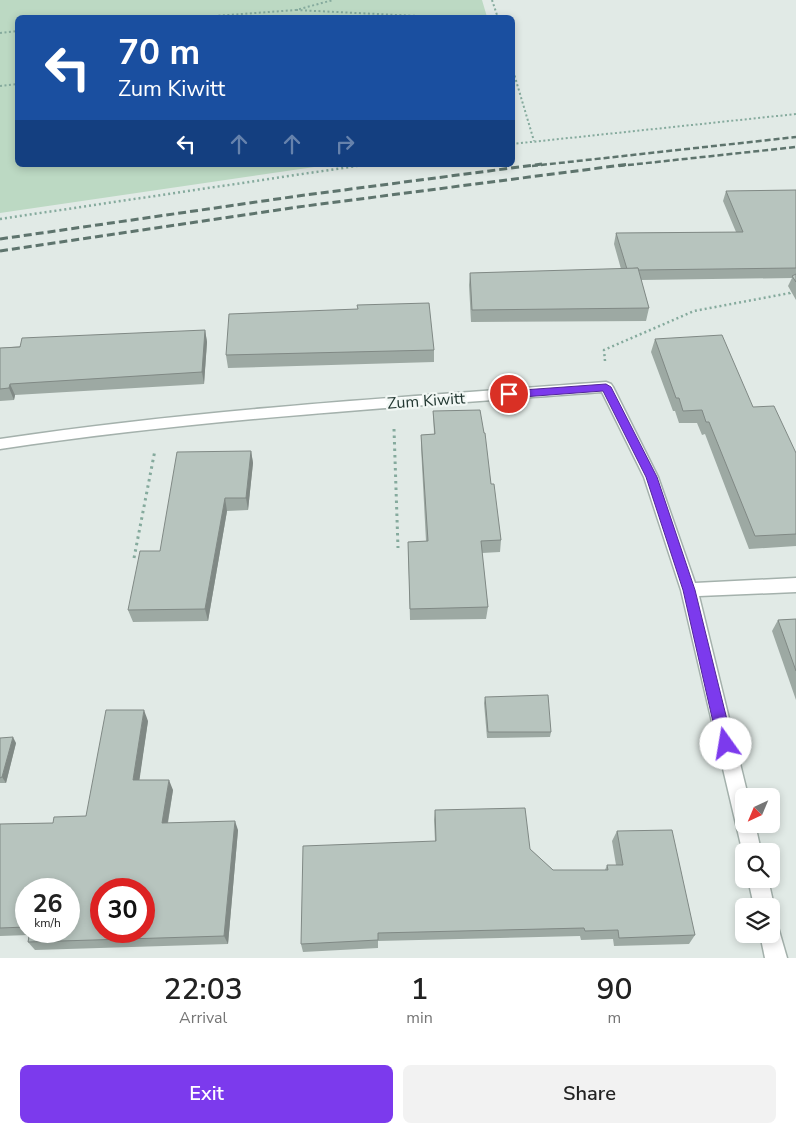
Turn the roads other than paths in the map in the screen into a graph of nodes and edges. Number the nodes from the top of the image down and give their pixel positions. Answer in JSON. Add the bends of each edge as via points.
{"nodes":[{"id":1,"x":0,"y":444,"type":"edge"},
{"id":2,"x":796,"y":586,"type":"edge"},
{"id":3,"x":689,"y":590,"type":"junction"},
{"id":4,"x":736,"y":788,"type":"edge"},
{"id":5,"x":773,"y":943,"type":"edge"},
{"id":6,"x":776,"y":958,"type":"edge"}],
"edges":[{"from":1,"to":3,"type":"street","name":"Zum Kiwitt","via":[[86,430],[606,387],[652,477]]},
{"from":2,"to":3,"type":"street"},
{"from":3,"to":4,"type":"street"},
{"from":5,"to":6,"type":"street"}]}
